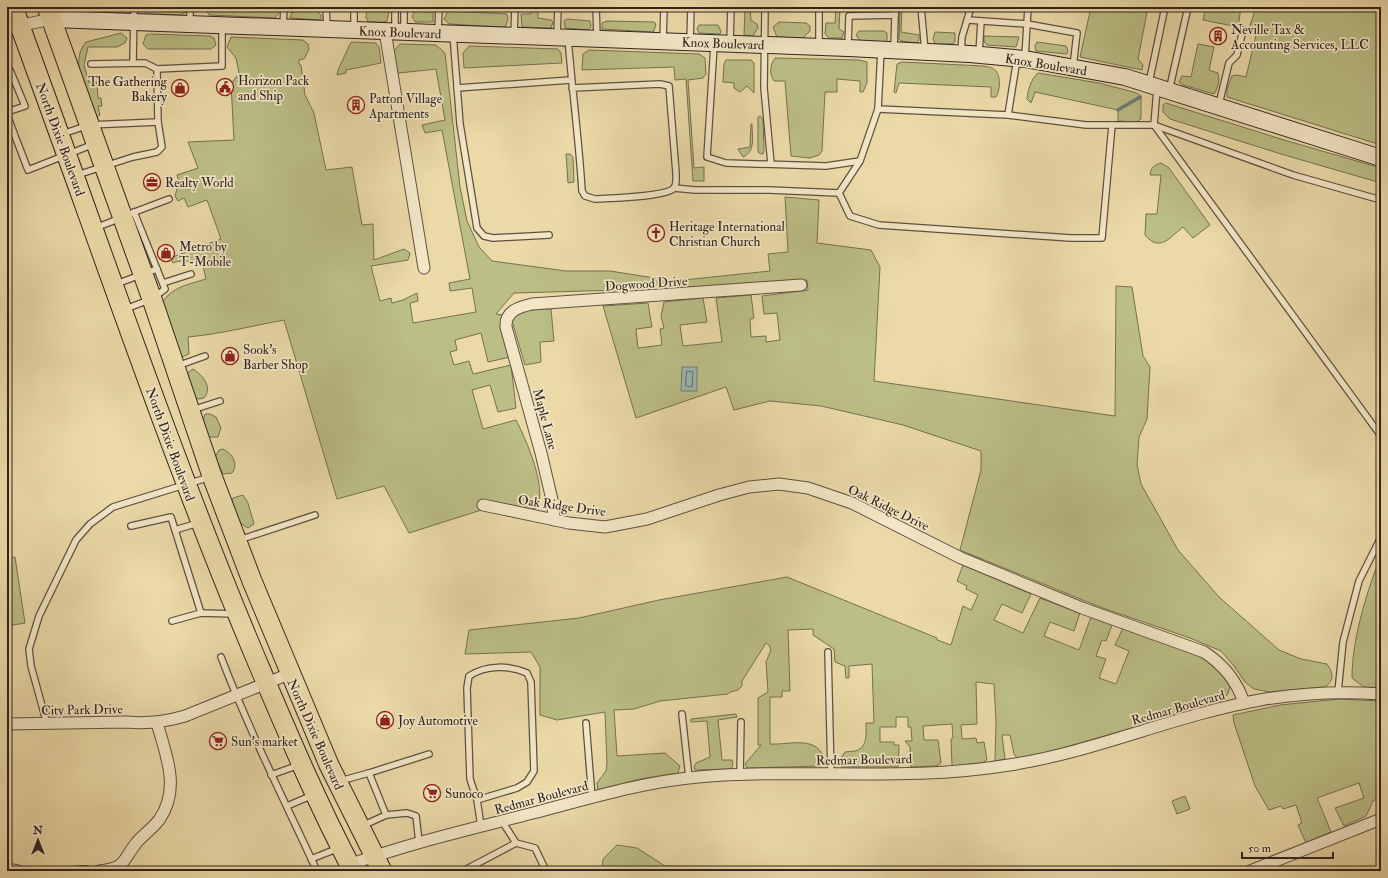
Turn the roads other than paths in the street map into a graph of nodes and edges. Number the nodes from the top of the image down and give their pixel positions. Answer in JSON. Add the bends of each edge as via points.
{"nodes":[{"id":1,"x":13,"y":7,"type":"edge"},
{"id":2,"x":190,"y":7,"type":"edge"},
{"id":3,"x":284,"y":7,"type":"edge"},
{"id":4,"x":326,"y":7,"type":"edge"},
{"id":5,"x":354,"y":7,"type":"edge"},
{"id":6,"x":394,"y":7,"type":"edge"},
{"id":7,"x":404,"y":7,"type":"edge"},
{"id":8,"x":439,"y":7,"type":"edge"},
{"id":9,"x":515,"y":7,"type":"edge"},
{"id":10,"x":558,"y":7,"type":"edge"},
{"id":11,"x":596,"y":7,"type":"edge"},
{"id":12,"x":664,"y":7,"type":"edge"},
{"id":13,"x":691,"y":7,"type":"edge"},
{"id":14,"x":731,"y":7,"type":"edge"},
{"id":15,"x":765,"y":7,"type":"edge"},
{"id":16,"x":796,"y":7,"type":"edge"},
{"id":17,"x":819,"y":7,"type":"edge"},
{"id":18,"x":896,"y":7,"type":"edge"},
{"id":19,"x":921,"y":7,"type":"edge"},
{"id":20,"x":971,"y":7,"type":"edge"},
{"id":21,"x":1028,"y":7,"type":"edge"},
{"id":22,"x":1165,"y":7,"type":"edge"},
{"id":23,"x":1188,"y":7,"type":"edge"},
{"id":24,"x":49,"y":13,"type":"edge"},
{"id":25,"x":134,"y":14,"type":"edge"},
{"id":26,"x":895,"y":15,"type":"junction"},
{"id":27,"x":968,"y":20,"type":"junction"},
{"id":28,"x":981,"y":21,"type":"junction"},
{"id":29,"x":190,"y":24,"type":"junction"},
{"id":30,"x":1027,"y":24,"type":"junction"},
{"id":31,"x":222,"y":25,"type":"junction"},
{"id":32,"x":13,"y":26,"type":"edge"},
{"id":33,"x":283,"y":27,"type":"junction"},
{"id":34,"x":327,"y":29,"type":"junction"},
{"id":35,"x":354,"y":30,"type":"junction"},
{"id":36,"x":1242,"y":30,"type":"dead end"},
{"id":37,"x":395,"y":32,"type":"junction"},
{"id":38,"x":446,"y":34,"type":"junction"},
{"id":39,"x":514,"y":36,"type":"junction"},
{"id":40,"x":562,"y":38,"type":"junction"},
{"id":41,"x":597,"y":39,"type":"junction"},
{"id":42,"x":663,"y":41,"type":"junction"},
{"id":43,"x":690,"y":42,"type":"junction"},
{"id":44,"x":714,"y":43,"type":"junction"},
{"id":45,"x":730,"y":44,"type":"junction"},
{"id":46,"x":764,"y":45,"type":"junction"},
{"id":47,"x":819,"y":47,"type":"junction"},
{"id":48,"x":848,"y":48,"type":"junction"},
{"id":49,"x":888,"y":50,"type":"junction"},
{"id":50,"x":925,"y":52,"type":"junction"},
{"id":51,"x":961,"y":53,"type":"junction"},
{"id":52,"x":978,"y":55,"type":"junction"},
{"id":53,"x":1021,"y":59,"type":"junction"},
{"id":54,"x":133,"y":63,"type":"junction"},
{"id":55,"x":91,"y":64,"type":"dead end"},
{"id":56,"x":1073,"y":67,"type":"junction"},
{"id":57,"x":158,"y":69,"type":"junction"},
{"id":58,"x":7,"y":71,"type":"edge"},
{"id":59,"x":571,"y":80,"type":"junction"},
{"id":60,"x":1158,"y":87,"type":"junction"},
{"id":61,"x":457,"y":88,"type":"junction"},
{"id":62,"x":572,"y":88,"type":"junction"},
{"id":63,"x":1218,"y":107,"type":"junction"},
{"id":64,"x":878,"y":109,"type":"junction"},
{"id":65,"x":7,"y":113,"type":"edge"},
{"id":66,"x":1008,"y":115,"type":"junction"},
{"id":67,"x":158,"y":122,"type":"junction"},
{"id":68,"x":90,"y":125,"type":"junction"},
{"id":69,"x":1112,"y":125,"type":"junction"},
{"id":70,"x":1154,"y":125,"type":"junction"},
{"id":71,"x":59,"y":135,"type":"junction"},
{"id":72,"x":96,"y":144,"type":"junction"},
{"id":73,"x":66,"y":155,"type":"junction"},
{"id":74,"x":1381,"y":158,"type":"edge"},
{"id":75,"x":860,"y":161,"type":"junction"},
{"id":76,"x":771,"y":164,"type":"junction"},
{"id":77,"x":104,"y":166,"type":"junction"},
{"id":78,"x":74,"y":176,"type":"junction"},
{"id":79,"x":674,"y":188,"type":"junction"},
{"id":80,"x":839,"y":193,"type":"junction"},
{"id":81,"x":169,"y":200,"type":"dead end"},
{"id":82,"x":1381,"y":200,"type":"edge"},
{"id":83,"x":128,"y":215,"type":"junction"},
{"id":84,"x":93,"y":228,"type":"junction"},
{"id":85,"x":550,"y":235,"type":"dead end"},
{"id":86,"x":424,"y":268,"type":"dead end"},
{"id":87,"x":150,"y":272,"type":"junction"},
{"id":88,"x":191,"y":274,"type":"dead end"},
{"id":89,"x":163,"y":283,"type":"junction"},
{"id":90,"x":113,"y":285,"type":"junction"},
{"id":91,"x":801,"y":286,"type":"dead end"},
{"id":92,"x":152,"y":300,"type":"junction"},
{"id":93,"x":122,"y":309,"type":"junction"},
{"id":94,"x":506,"y":327,"type":"joint"},
{"id":95,"x":205,"y":356,"type":"dead end"},
{"id":96,"x":175,"y":366,"type":"junction"},
{"id":97,"x":220,"y":401,"type":"dead end"},
{"id":98,"x":190,"y":410,"type":"junction"},
{"id":99,"x":1381,"y":436,"type":"edge"},
{"id":100,"x":212,"y":476,"type":"junction"},
{"id":101,"x":186,"y":485,"type":"junction"},
{"id":102,"x":483,"y":505,"type":"dead end"},
{"id":103,"x":315,"y":515,"type":"dead end"},
{"id":104,"x":554,"y":520,"type":"junction"},
{"id":105,"x":200,"y":523,"type":"junction"},
{"id":106,"x":131,"y":526,"type":"dead end"},
{"id":107,"x":175,"y":530,"type":"junction"},
{"id":108,"x":1381,"y":537,"type":"edge"},
{"id":109,"x":237,"y":541,"type":"junction"},
{"id":110,"x":1379,"y":545,"type":"edge"},
{"id":111,"x":201,"y":613,"type":"junction"},
{"id":112,"x":237,"y":614,"type":"junction"},
{"id":113,"x":172,"y":621,"type":"dead end"},
{"id":114,"x":828,"y":652,"type":"dead end"},
{"id":115,"x":222,"y":657,"type":"dead end"},
{"id":116,"x":290,"y":674,"type":"junction"},
{"id":117,"x":266,"y":683,"type":"junction"},
{"id":118,"x":1338,"y":692,"type":"junction"},
{"id":119,"x":1381,"y":694,"type":"edge"},
{"id":120,"x":236,"y":695,"type":"junction"},
{"id":121,"x":1244,"y":703,"type":"junction"},
{"id":122,"x":682,"y":714,"type":"dead end"},
{"id":123,"x":741,"y":722,"type":"dead end"},
{"id":124,"x":157,"y":723,"type":"junction"},
{"id":125,"x":586,"y":723,"type":"dead end"},
{"id":126,"x":7,"y":724,"type":"edge"},
{"id":127,"x":47,"y":724,"type":"junction"},
{"id":128,"x":429,"y":754,"type":"dead end"},
{"id":129,"x":302,"y":764,"type":"junction"},
{"id":130,"x":369,"y":773,"type":"junction"},
{"id":131,"x":740,"y":774,"type":"junction"},
{"id":132,"x":831,"y":774,"type":"junction"},
{"id":133,"x":271,"y":775,"type":"junction"},
{"id":134,"x":689,"y":778,"type":"junction"},
{"id":135,"x":337,"y":782,"type":"junction"},
{"id":136,"x":315,"y":794,"type":"junction"},
{"id":137,"x":592,"y":798,"type":"junction"},
{"id":138,"x":477,"y":800,"type":"junction"},
{"id":139,"x":287,"y":806,"type":"junction"},
{"id":140,"x":386,"y":815,"type":"junction"},
{"id":141,"x":1381,"y":819,"type":"edge"},
{"id":142,"x":502,"y":821,"type":"junction"},
{"id":143,"x":482,"y":826,"type":"junction"},
{"id":144,"x":360,"y":827,"type":"junction"},
{"id":145,"x":419,"y":842,"type":"junction"},
{"id":146,"x":516,"y":843,"type":"junction"},
{"id":147,"x":341,"y":848,"type":"junction"},
{"id":148,"x":311,"y":859,"type":"junction"},
{"id":149,"x":378,"y":863,"type":"edge"},
{"id":150,"x":120,"y":868,"type":"edge"},
{"id":151,"x":351,"y":868,"type":"edge"},
{"id":152,"x":7,"y":869,"type":"edge"},
{"id":153,"x":18,"y":871,"type":"edge"},
{"id":154,"x":57,"y":871,"type":"edge"},
{"id":155,"x":93,"y":871,"type":"edge"},
{"id":156,"x":99,"y":871,"type":"edge"},
{"id":157,"x":317,"y":871,"type":"edge"},
{"id":158,"x":463,"y":871,"type":"edge"},
{"id":159,"x":546,"y":871,"type":"edge"},
{"id":160,"x":1250,"y":871,"type":"edge"}],
"edges":[{"from":1,"to":32,"type":"highway","name":"North Dixie Boulevard"},
{"from":2,"to":29,"type":"lane"},
{"from":3,"to":33,"type":"lane"},
{"from":4,"to":34,"type":"lane"},
{"from":5,"to":35,"type":"lane"},
{"from":6,"to":37,"type":"lane"},
{"from":7,"to":37,"type":"lane"},
{"from":8,"to":38,"type":"lane"},
{"from":9,"to":39,"type":"lane"},
{"from":10,"to":40,"type":"lane"},
{"from":11,"to":41,"type":"lane"},
{"from":12,"to":42,"type":"lane"},
{"from":13,"to":43,"type":"lane"},
{"from":14,"to":45,"type":"lane"},
{"from":15,"to":46,"type":"lane"},
{"from":16,"to":17,"type":"lane"},
{"from":17,"to":47,"type":"lane"},
{"from":18,"to":26,"type":"lane"},
{"from":19,"to":50,"type":"lane"},
{"from":20,"to":27,"type":"lane"},
{"from":21,"to":30,"type":"lane"},
{"from":22,"to":60,"type":"lane"},
{"from":23,"to":60,"type":"lane"},
{"from":24,"to":25,"type":"main road","name":"Knox Boulevard"},
{"from":24,"to":32,"type":"street"},
{"from":24,"to":68,"type":"highway","name":"North Dixie Boulevard"},
{"from":25,"to":29,"type":"main road","name":"Knox Boulevard"},
{"from":25,"to":54,"type":"lane"},
{"from":26,"to":48,"type":"lane","via":[[849,16]]},
{"from":26,"to":49,"type":"lane"},
{"from":27,"to":28,"type":"lane"},
{"from":27,"to":51,"type":"lane","via":[[962,37]]},
{"from":28,"to":30,"type":"lane"},
{"from":28,"to":52,"type":"lane"},
{"from":29,"to":31,"type":"main road","name":"Knox Boulevard"},
{"from":30,"to":53,"type":"lane"},
{"from":30,"to":56,"type":"lane","via":[[1077,33]]},
{"from":31,"to":33,"type":"main road","name":"Knox Boulevard"},
{"from":31,"to":57,"type":"lane","via":[[222,66]]},
{"from":32,"to":71,"type":"highway","name":"North Dixie Boulevard"},
{"from":33,"to":34,"type":"main road","name":"Knox Boulevard"},
{"from":34,"to":35,"type":"main road","name":"Knox Boulevard"},
{"from":35,"to":37,"type":"main road","name":"Knox Boulevard"},
{"from":36,"to":63,"type":"lane","via":[[1237,55],[1229,63]]},
{"from":37,"to":38,"type":"main road","name":"Knox Boulevard"},
{"from":37,"to":86,"type":"street"},
{"from":38,"to":39,"type":"main road","name":"Knox Boulevard"},
{"from":38,"to":61,"type":"lane"},
{"from":39,"to":40,"type":"main road","name":"Knox Boulevard"},
{"from":40,"to":41,"type":"main road","name":"Knox Boulevard"},
{"from":40,"to":59,"type":"lane"},
{"from":41,"to":42,"type":"main road","name":"Knox Boulevard"},
{"from":42,"to":43,"type":"main road","name":"Knox Boulevard"},
{"from":43,"to":44,"type":"main road","name":"Knox Boulevard"},
{"from":44,"to":45,"type":"main road","name":"Knox Boulevard"},
{"from":44,"to":76,"type":"lane","via":[[707,157],[726,163]]},
{"from":45,"to":46,"type":"main road","name":"Knox Boulevard"},
{"from":46,"to":47,"type":"main road","name":"Knox Boulevard"},
{"from":46,"to":76,"type":"lane","via":[[764,88]]},
{"from":47,"to":48,"type":"main road","name":"Knox Boulevard"},
{"from":48,"to":49,"type":"main road","name":"Knox Boulevard"},
{"from":49,"to":50,"type":"main road","name":"Knox Boulevard"},
{"from":49,"to":64,"type":"lane"},
{"from":50,"to":51,"type":"main road","name":"Knox Boulevard"},
{"from":51,"to":52,"type":"main road","name":"Knox Boulevard"},
{"from":52,"to":53,"type":"main road","name":"Knox Boulevard"},
{"from":53,"to":56,"type":"main road","name":"Knox Boulevard"},
{"from":53,"to":66,"type":"lane"},
{"from":54,"to":55,"type":"lane"},
{"from":54,"to":57,"type":"lane","via":[[145,63]]},
{"from":56,"to":60,"type":"main road","name":"Knox Boulevard","via":[[1125,77]]},
{"from":57,"to":67,"type":"lane"},
{"from":58,"to":65,"type":"lane","via":[[10,70],[25,106]]},
{"from":59,"to":61,"type":"lane"},
{"from":59,"to":62,"type":"lane"},
{"from":60,"to":63,"type":"main road","name":"Knox Boulevard"},
{"from":60,"to":70,"type":"lane"},
{"from":61,"to":85,"type":"lane","via":[[460,124],[477,228],[484,236],[493,238]]},
{"from":62,"to":79,"type":"lane","via":[[660,84],[669,86],[676,172]]},
{"from":62,"to":79,"type":"lane","via":[[582,191],[585,196],[595,200],[663,193]]},
{"from":63,"to":74,"type":"main road","name":"Knox Boulevard"},
{"from":64,"to":66,"type":"lane"},
{"from":64,"to":75,"type":"lane"},
{"from":65,"to":73,"type":"lane","via":[[28,170]]},
{"from":66,"to":69,"type":"lane","via":[[1086,125]]},
{"from":67,"to":68,"type":"lane"},
{"from":67,"to":77,"type":"lane","via":[[162,147],[157,152],[133,156]]},
{"from":68,"to":71,"type":"lane"},
{"from":68,"to":72,"type":"highway","name":"North Dixie Boulevard"},
{"from":69,"to":70,"type":"lane"},
{"from":69,"to":80,"type":"lane","via":[[1102,238],[879,225],[850,216]]},
{"from":70,"to":82,"type":"lane","via":[[1292,175]]},
{"from":70,"to":99,"type":"lane"},
{"from":71,"to":73,"type":"highway","name":"North Dixie Boulevard"},
{"from":72,"to":73,"type":"lane"},
{"from":72,"to":77,"type":"highway","name":"North Dixie Boulevard"},
{"from":73,"to":78,"type":"highway","name":"North Dixie Boulevard"},
{"from":75,"to":76,"type":"lane","via":[[826,166]]},
{"from":75,"to":80,"type":"lane"},
{"from":77,"to":78,"type":"lane"},
{"from":77,"to":83,"type":"highway","name":"North Dixie Boulevard"},
{"from":78,"to":84,"type":"highway","name":"North Dixie Boulevard"},
{"from":79,"to":80,"type":"lane"},
{"from":81,"to":83,"type":"lane"},
{"from":83,"to":84,"type":"lane"},
{"from":83,"to":87,"type":"highway","name":"North Dixie Boulevard"},
{"from":84,"to":90,"type":"highway","name":"North Dixie Boulevard"},
{"from":87,"to":89,"type":"lane"},
{"from":87,"to":90,"type":"lane"},
{"from":87,"to":92,"type":"highway","name":"North Dixie Boulevard"},
{"from":88,"to":89,"type":"lane"},
{"from":89,"to":92,"type":"lane","via":[[165,288]]},
{"from":90,"to":93,"type":"highway","name":"North Dixie Boulevard"},
{"from":91,"to":94,"type":"street","name":"Dogwood Drive","via":[[532,304],[513,311],[508,316]]},
{"from":92,"to":93,"type":"lane"},
{"from":92,"to":96,"type":"highway","name":"North Dixie Boulevard"},
{"from":93,"to":101,"type":"highway","name":"North Dixie Boulevard"},
{"from":94,"to":104,"type":"street","name":"Maple Lane","via":[[541,453],[553,504]]},
{"from":95,"to":96,"type":"lane"},
{"from":96,"to":98,"type":"highway","name":"North Dixie Boulevard"},
{"from":97,"to":98,"type":"lane"},
{"from":98,"to":100,"type":"highway","name":"North Dixie Boulevard"},
{"from":100,"to":101,"type":"lane"},
{"from":100,"to":109,"type":"highway","name":"North Dixie Boulevard"},
{"from":101,"to":105,"type":"highway","name":"North Dixie Boulevard"},
{"from":101,"to":127,"type":"lane","via":[[113,507],[90,524],[76,540],[39,616],[30,649],[31,666]]},
{"from":102,"to":104,"type":"street","name":"Oak Ridge Drive"},
{"from":103,"to":109,"type":"lane"},
{"from":104,"to":121,"type":"street","name":"Oak Ridge Drive","via":[[592,526],[619,525],[749,487],[779,484],[808,488],[859,506],[961,558],[1082,608],[1204,652],[1231,677],[1238,686]]},
{"from":105,"to":107,"type":"lane"},
{"from":105,"to":112,"type":"highway","name":"North Dixie Boulevard"},
{"from":106,"to":107,"type":"lane","via":[[171,517]]},
{"from":107,"to":111,"type":"lane"},
{"from":108,"to":110,"type":"lane"},
{"from":109,"to":116,"type":"highway","name":"North Dixie Boulevard"},
{"from":110,"to":118,"type":"lane","via":[[1359,581],[1344,642]]},
{"from":111,"to":112,"type":"lane"},
{"from":111,"to":113,"type":"lane"},
{"from":112,"to":117,"type":"highway","name":"North Dixie Boulevard"},
{"from":114,"to":132,"type":"lane"},
{"from":115,"to":120,"type":"lane"},
{"from":116,"to":117,"type":"street","name":"City Park Drive"},
{"from":116,"to":135,"type":"highway","name":"North Dixie Boulevard"},
{"from":117,"to":120,"type":"street","name":"City Park Drive"},
{"from":117,"to":129,"type":"highway","name":"North Dixie Boulevard"},
{"from":118,"to":119,"type":"street","name":"Redmar Boulevard"},
{"from":118,"to":121,"type":"street","name":"Redmar Boulevard","via":[[1282,696]]},
{"from":120,"to":124,"type":"street","name":"City Park Drive","via":[[185,716]]},
{"from":120,"to":133,"type":"lane"},
{"from":121,"to":132,"type":"street","name":"Redmar Boulevard","via":[[1078,750],[1009,766]]},
{"from":122,"to":134,"type":"lane"},
{"from":123,"to":131,"type":"lane"},
{"from":124,"to":127,"type":"street","name":"City Park Drive"},
{"from":124,"to":150,"type":"street","via":[[171,773],[165,809]]},
{"from":125,"to":137,"type":"lane"},
{"from":126,"to":127,"type":"street","name":"City Park Drive"},
{"from":128,"to":130,"type":"lane"},
{"from":129,"to":133,"type":"lane"},
{"from":129,"to":136,"type":"highway","name":"North Dixie Boulevard"},
{"from":130,"to":135,"type":"lane"},
{"from":130,"to":140,"type":"lane"},
{"from":131,"to":132,"type":"street","name":"Redmar Boulevard"},
{"from":131,"to":134,"type":"street","name":"Redmar Boulevard"},
{"from":133,"to":139,"type":"lane"},
{"from":134,"to":137,"type":"street","name":"Redmar Boulevard","via":[[653,783]]},
{"from":135,"to":144,"type":"highway","name":"North Dixie Boulevard"},
{"from":136,"to":139,"type":"lane"},
{"from":136,"to":147,"type":"highway","name":"North Dixie Boulevard"},
{"from":137,"to":142,"type":"street","name":"Redmar Boulevard"},
{"from":138,"to":138,"type":"lane","via":[[470,779],[466,688],[469,676],[477,671],[514,667],[527,673],[531,682],[534,771],[527,782],[517,788]]},
{"from":138,"to":143,"type":"lane"},
{"from":139,"to":148,"type":"lane"},
{"from":140,"to":144,"type":"lane"},
{"from":140,"to":145,"type":"lane","via":[[407,813],[416,816]]},
{"from":141,"to":160,"type":"street"},
{"from":142,"to":143,"type":"street","name":"Redmar Boulevard"},
{"from":142,"to":146,"type":"lane"},
{"from":143,"to":145,"type":"street","name":"Redmar Boulevard"},
{"from":144,"to":149,"type":"highway","name":"North Dixie Boulevard"},
{"from":145,"to":149,"type":"street","name":"Redmar Boulevard"},
{"from":146,"to":158,"type":"lane"},
{"from":146,"to":159,"type":"lane","via":[[535,848]]},
{"from":147,"to":148,"type":"lane"},
{"from":147,"to":151,"type":"highway","name":"North Dixie Boulevard"},
{"from":148,"to":157,"type":"lane"},
{"from":149,"to":151,"type":"street","name":"Redmar Boulevard"},
{"from":150,"to":156,"type":"street"},
{"from":152,"to":153,"type":"street"},
{"from":154,"to":155,"type":"lane"}]}
